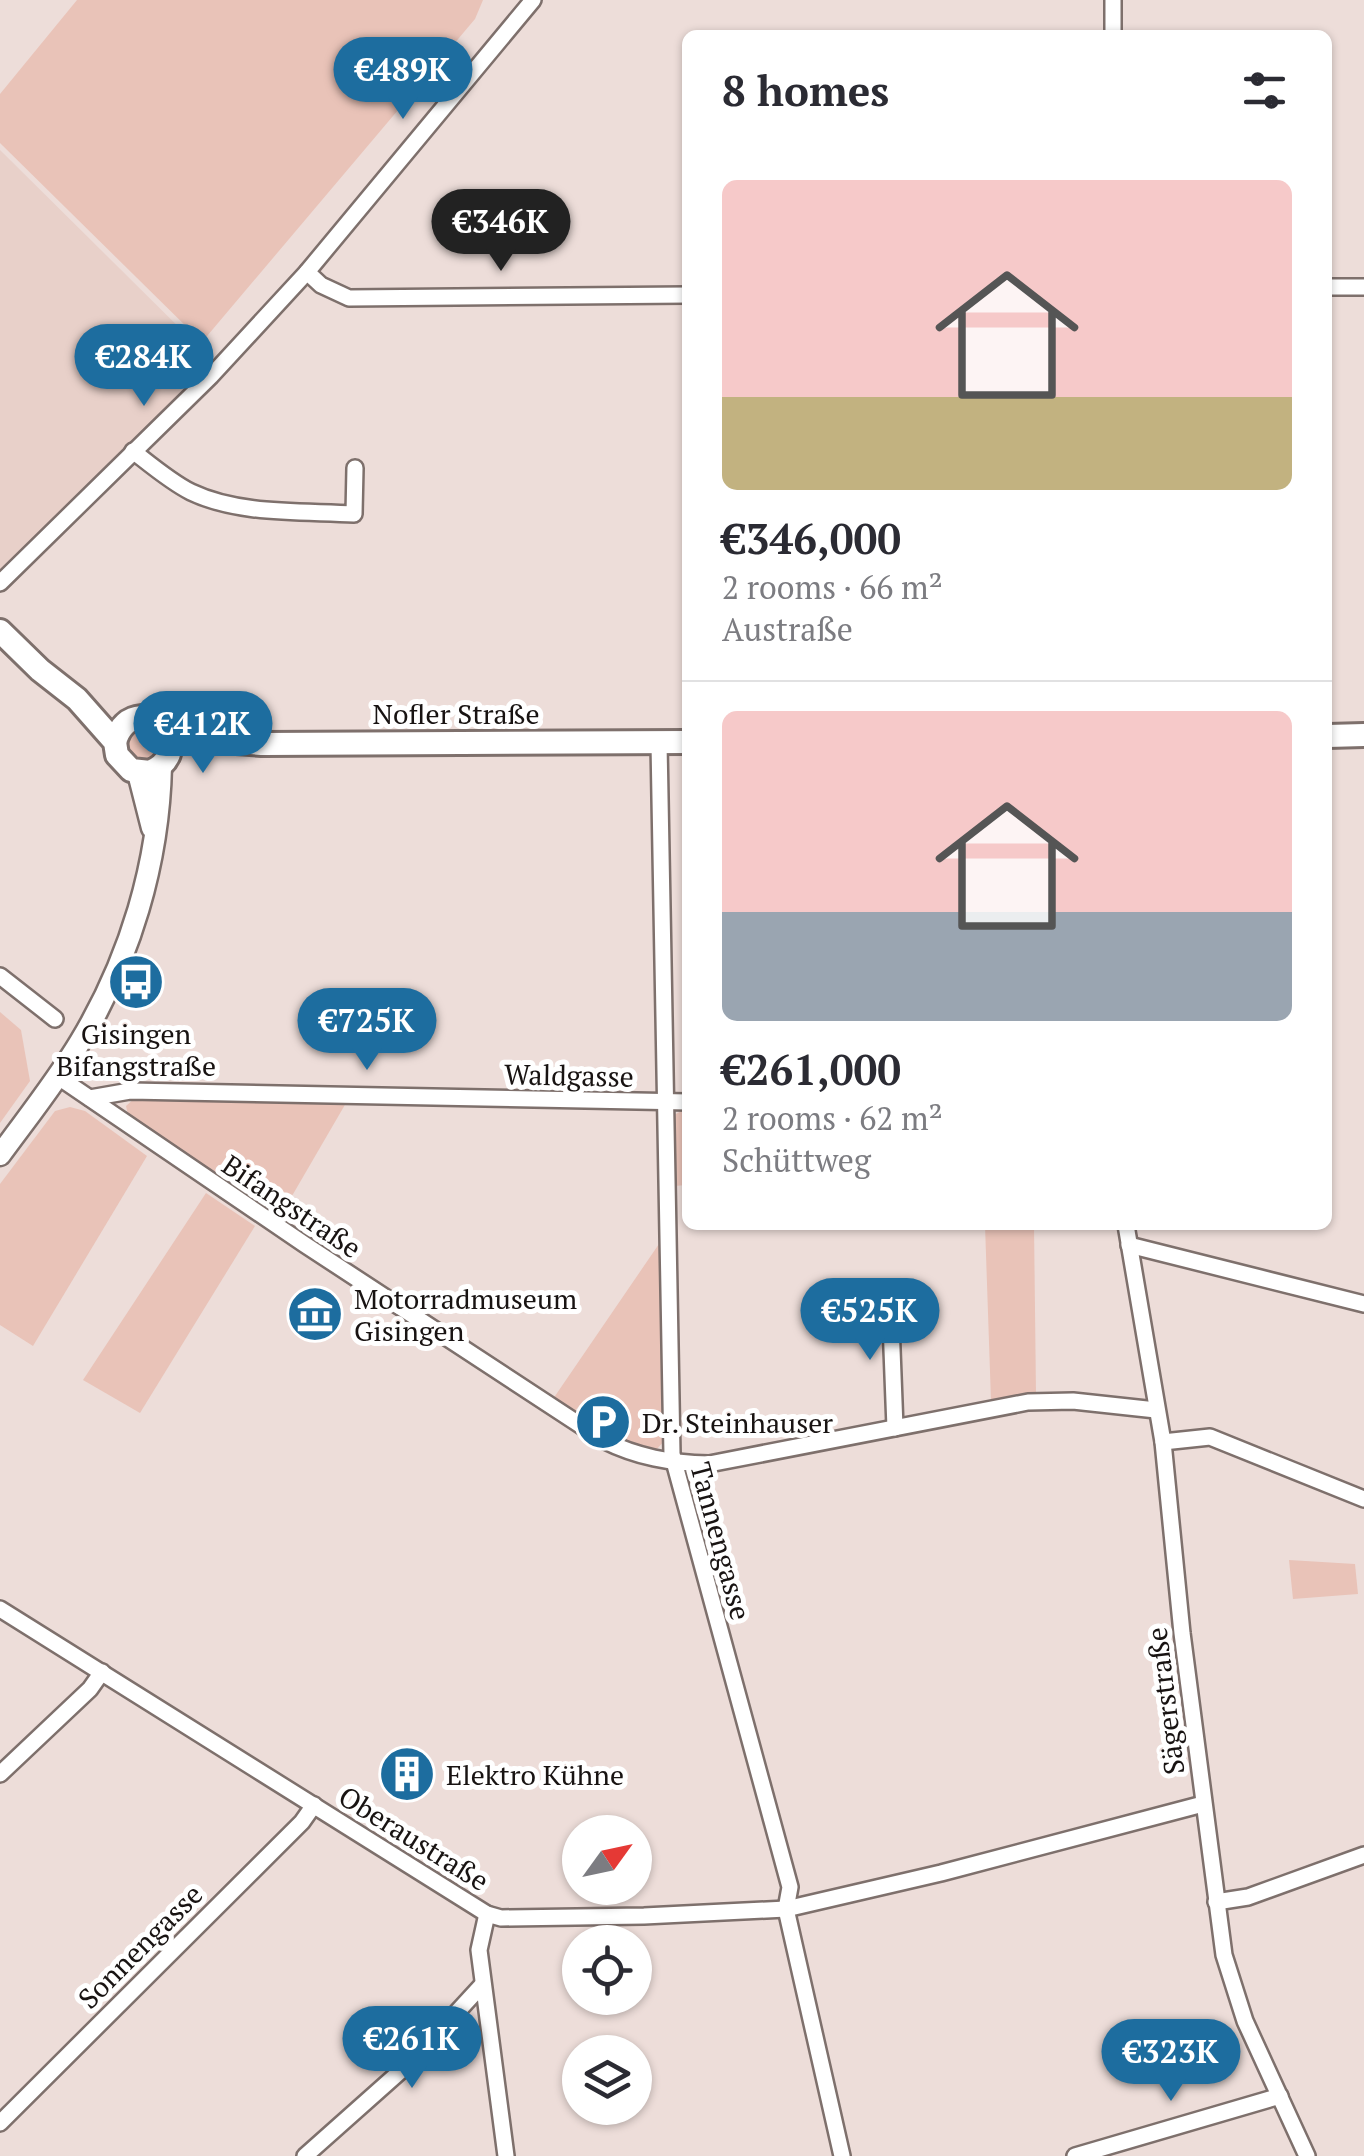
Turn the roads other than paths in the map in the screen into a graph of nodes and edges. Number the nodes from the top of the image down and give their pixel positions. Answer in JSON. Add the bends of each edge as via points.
{"nodes":[{"id":1,"x":533,"y":0,"type":"edge"},
{"id":2,"x":1113,"y":0,"type":"edge"},
{"id":3,"x":1114,"y":30,"type":"edge"},
{"id":4,"x":307,"y":272,"type":"junction"},
{"id":5,"x":1332,"y":287,"type":"edge"},
{"id":6,"x":1364,"y":287,"type":"edge"},
{"id":7,"x":682,"y":295,"type":"edge"},
{"id":8,"x":133,"y":452,"type":"junction"},
{"id":9,"x":355,"y":468,"type":"dead end"},
{"id":10,"x":0,"y":583,"type":"edge"},
{"id":11,"x":0,"y":631,"type":"edge"},
{"id":12,"x":77,"y":699,"type":"junction"},
{"id":13,"x":129,"y":720,"type":"junction"},
{"id":14,"x":166,"y":729,"type":"junction"},
{"id":15,"x":1364,"y":735,"type":"edge"},
{"id":16,"x":1332,"y":736,"type":"edge"},
{"id":17,"x":115,"y":742,"type":"junction"},
{"id":18,"x":223,"y":742,"type":"junction"},
{"id":19,"x":682,"y":742,"type":"edge"},
{"id":20,"x":659,"y":743,"type":"junction"},
{"id":21,"x":164,"y":764,"type":"junction"},
{"id":22,"x":138,"y":772,"type":"junction"},
{"id":23,"x":155,"y":834,"type":"junction"},
{"id":24,"x":0,"y":976,"type":"edge"},
{"id":25,"x":55,"y":1019,"type":"dead end"},
{"id":26,"x":57,"y":1076,"type":"junction"},
{"id":27,"x":90,"y":1098,"type":"junction"},
{"id":28,"x":664,"y":1102,"type":"junction"},
{"id":29,"x":682,"y":1102,"type":"edge"},
{"id":30,"x":0,"y":1155,"type":"edge"},
{"id":31,"x":1127,"y":1230,"type":"edge"},
{"id":32,"x":1129,"y":1244,"type":"junction"},
{"id":33,"x":890,"y":1297,"type":"dead end"},
{"id":34,"x":1364,"y":1304,"type":"edge"},
{"id":35,"x":1156,"y":1410,"type":"junction"},
{"id":36,"x":894,"y":1428,"type":"junction"},
{"id":37,"x":1164,"y":1442,"type":"junction"},
{"id":38,"x":674,"y":1463,"type":"junction"},
{"id":39,"x":1364,"y":1500,"type":"edge"},
{"id":40,"x":0,"y":1610,"type":"edge"},
{"id":41,"x":102,"y":1672,"type":"junction"},
{"id":42,"x":0,"y":1774,"type":"edge"},
{"id":43,"x":1203,"y":1804,"type":"junction"},
{"id":44,"x":314,"y":1805,"type":"junction"},
{"id":45,"x":1364,"y":1855,"type":"edge"},
{"id":46,"x":1216,"y":1902,"type":"junction"},
{"id":47,"x":786,"y":1909,"type":"junction"},
{"id":48,"x":487,"y":1914,"type":"junction"},
{"id":49,"x":482,"y":1985,"type":"junction"},
{"id":50,"x":1280,"y":2096,"type":"junction"},
{"id":51,"x":0,"y":2123,"type":"edge"},
{"id":52,"x":304,"y":2156,"type":"edge"},
{"id":53,"x":506,"y":2156,"type":"edge"},
{"id":54,"x":842,"y":2156,"type":"edge"},
{"id":55,"x":1076,"y":2156,"type":"edge"},
{"id":56,"x":1307,"y":2156,"type":"edge"}],
"edges":[{"from":1,"to":4,"type":"street"},
{"from":2,"to":3,"type":"street"},
{"from":4,"to":7,"type":"street","via":[[350,298]]},
{"from":4,"to":8,"type":"street"},
{"from":5,"to":6,"type":"street"},
{"from":8,"to":9,"type":"street","via":[[191,492],[284,510],[354,514]]},
{"from":8,"to":10,"type":"street"},
{"from":11,"to":12,"type":"main road","name":"Nofler Straße"},
{"from":12,"to":13,"type":"main road","name":"Nofler Straße"},
{"from":12,"to":17,"type":"main road","name":"Nofler Straße"},
{"from":13,"to":14,"type":"main road","name":"Nofler Straße","via":[[146,717]]},
{"from":13,"to":17,"type":"main road"},
{"from":14,"to":18,"type":"main road","name":"Nofler Straße"},
{"from":14,"to":21,"type":"main road","via":[[171,748]]},
{"from":15,"to":16,"type":"main road"},
{"from":17,"to":22,"type":"main road","name":"Nofler Straße","via":[[120,761]]},
{"from":18,"to":20,"type":"main road","name":"Nofler Straße"},
{"from":18,"to":21,"type":"main road","name":"Nofler Straße"},
{"from":19,"to":20,"type":"main road","name":"Nofler Straße"},
{"from":20,"to":28,"type":"street","name":"Tannengasse"},
{"from":21,"to":22,"type":"main road","name":"Nofler Straße"},
{"from":21,"to":23,"type":"street"},
{"from":22,"to":23,"type":"street"},
{"from":23,"to":26,"type":"street","via":[[145,890],[121,957]]},
{"from":24,"to":25,"type":"street"},
{"from":26,"to":27,"type":"street","name":"Bifangstraße"},
{"from":26,"to":30,"type":"street"},
{"from":27,"to":28,"type":"street","name":"Waldgasse","via":[[130,1090]]},
{"from":27,"to":38,"type":"street","name":"Bifangstraße","via":[[602,1440]]},
{"from":28,"to":29,"type":"street","name":"Waldgasse"},
{"from":28,"to":38,"type":"street","name":"Tannengasse"},
{"from":31,"to":32,"type":"street","name":"Sägerstraße"},
{"from":32,"to":34,"type":"street"},
{"from":32,"to":35,"type":"street","name":"Sägerstraße"},
{"from":33,"to":36,"type":"street"},
{"from":35,"to":36,"type":"street","name":"Bifangstraße","via":[[1028,1402]]},
{"from":35,"to":37,"type":"street","name":"Sägerstraße"},
{"from":36,"to":38,"type":"street","name":"Bifangstraße","via":[[709,1464]]},
{"from":37,"to":39,"type":"street","via":[[1210,1436]]},
{"from":37,"to":43,"type":"street","name":"Sägerstraße"},
{"from":38,"to":47,"type":"street","name":"Tannengasse","via":[[790,1887]]},
{"from":40,"to":41,"type":"street","name":"Oberaustraße"},
{"from":41,"to":42,"type":"street"},
{"from":41,"to":44,"type":"street","name":"Oberaustraße"},
{"from":43,"to":46,"type":"street","name":"Sägerstraße"},
{"from":43,"to":47,"type":"street","name":"Oberaustraße"},
{"from":44,"to":48,"type":"street","name":"Oberaustraße"},
{"from":44,"to":51,"type":"street","name":"Sonnengasse"},
{"from":45,"to":46,"type":"street"},
{"from":46,"to":50,"type":"street","name":"Sägerstraße","via":[[1231,1978]]},
{"from":47,"to":48,"type":"street","name":"Oberaustraße","via":[[515,1920]]},
{"from":47,"to":54,"type":"street","name":"Tannengasse"},
{"from":48,"to":49,"type":"street","via":[[479,1950]]},
{"from":49,"to":52,"type":"street","via":[[413,2060]]},
{"from":49,"to":53,"type":"street"},
{"from":50,"to":55,"type":"street"},
{"from":50,"to":56,"type":"street","name":"Sägerstraße"}]}
